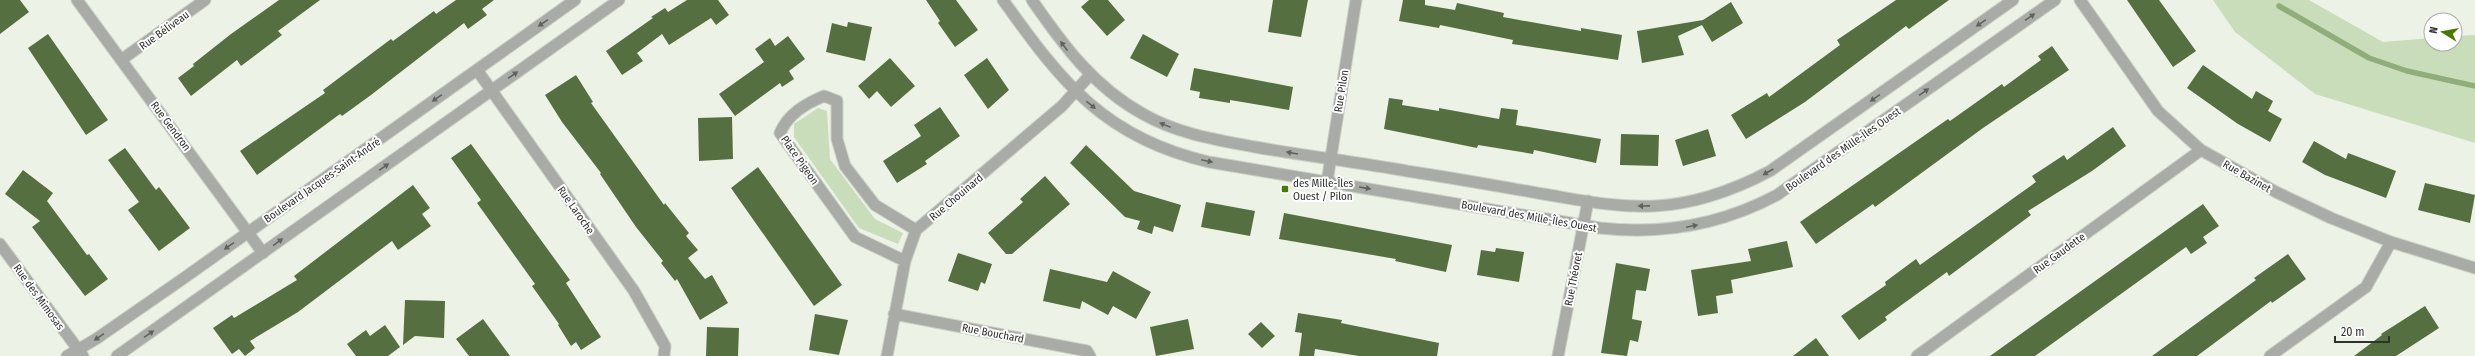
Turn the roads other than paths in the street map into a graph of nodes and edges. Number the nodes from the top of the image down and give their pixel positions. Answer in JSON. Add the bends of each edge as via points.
{"nodes":[{"id":1,"x":77,"y":0,"type":"edge"},
{"id":2,"x":205,"y":0,"type":"edge"},
{"id":3,"x":575,"y":0,"type":"edge"},
{"id":4,"x":619,"y":0,"type":"edge"},
{"id":5,"x":1003,"y":0,"type":"edge"},
{"id":6,"x":1032,"y":0,"type":"edge"},
{"id":7,"x":1356,"y":0,"type":"edge"},
{"id":8,"x":2012,"y":0,"type":"edge"},
{"id":9,"x":2055,"y":0,"type":"edge"},
{"id":10,"x":2080,"y":0,"type":"edge"},
{"id":11,"x":121,"y":60,"type":"junction"},
{"id":12,"x":477,"y":70,"type":"junction"},
{"id":13,"x":1090,"y":75,"type":"junction"},
{"id":14,"x":491,"y":91,"type":"junction"},
{"id":15,"x":1076,"y":92,"type":"junction"},
{"id":16,"x":2201,"y":150,"type":"junction"},
{"id":17,"x":1330,"y":159,"type":"junction"},
{"id":18,"x":1327,"y":182,"type":"junction"},
{"id":19,"x":1588,"y":201,"type":"junction"},
{"id":20,"x":1584,"y":225,"type":"junction"},
{"id":21,"x":916,"y":230,"type":"junction"},
{"id":22,"x":249,"y":232,"type":"junction"},
{"id":23,"x":2391,"y":242,"type":"junction"},
{"id":24,"x":0,"y":244,"type":"edge"},
{"id":25,"x":263,"y":253,"type":"junction"},
{"id":26,"x":905,"y":261,"type":"junction"},
{"id":27,"x":2475,"y":268,"type":"edge"},
{"id":28,"x":894,"y":314,"type":"junction"},
{"id":29,"x":80,"y":353,"type":"edge"},
{"id":30,"x":67,"y":356,"type":"edge"},
{"id":31,"x":118,"y":356,"type":"edge"},
{"id":32,"x":664,"y":356,"type":"edge"},
{"id":33,"x":887,"y":356,"type":"edge"},
{"id":34,"x":1090,"y":356,"type":"edge"},
{"id":35,"x":1558,"y":356,"type":"edge"},
{"id":36,"x":1917,"y":356,"type":"edge"},
{"id":37,"x":2270,"y":356,"type":"edge"}],
"edges":[{"from":1,"to":11,"type":"street","name":"Rue Gendron"},
{"from":2,"to":11,"type":"street","name":"Rue Béliveau"},
{"from":3,"to":12,"type":"street","name":"Boulevard Jacques-Saint-André","one_way":true},
{"from":14,"to":4,"type":"street","one_way":true},
{"from":5,"to":15,"type":"street","name":"Boulevard des Mille-Îles Ouest","via":[[1047,61]]},
{"from":13,"to":6,"type":"street","one_way":true,"via":[[1069,53]]},
{"from":7,"to":17,"type":"street","name":"Rue Pilon"},
{"from":8,"to":19,"type":"street","one_way":true,"via":[[1785,161],[1743,185],[1709,197],[1656,206]]},
{"from":20,"to":9,"type":"street","name":"Boulevard des Mille-Îles Ouest","one_way":true,"via":[[1631,230],[1675,228],[1719,220],[1750,209],[1798,181]]},
{"from":10,"to":16,"type":"street","name":"Rue Bazinet","via":[[2158,111]]},
{"from":11,"to":22,"type":"street","name":"Rue Gendron"},
{"from":12,"to":14,"type":"street","name":"Rue Laroche"},
{"from":12,"to":22,"type":"street","name":"Boulevard Jacques-Saint-André","one_way":true},
{"from":13,"to":15,"type":"street","name":"Rue Chouinard"},
{"from":17,"to":13,"type":"street","one_way":true,"via":[[1209,139],[1171,127],[1132,108]]},
{"from":25,"to":14,"type":"street","one_way":true},
{"from":14,"to":32,"type":"street","name":"Rue Laroche","via":[[634,291],[665,346]]},
{"from":15,"to":18,"type":"street","name":"Boulevard des Mille-Îles Ouest","one_way":true,"via":[[1117,124],[1154,144],[1180,154]]},
{"from":15,"to":21,"type":"street","name":"Rue Chouinard"},
{"from":16,"to":23,"type":"street","name":"Rue Bazinet","via":[[2276,192]]},
{"from":16,"to":36,"type":"street","name":"Rue Gaudette"},
{"from":17,"to":18,"type":"street","name":"Rue Pilon"},
{"from":17,"to":19,"type":"street"},
{"from":18,"to":20,"type":"street","name":"Boulevard des Mille-Îles Ouest","one_way":true},
{"from":19,"to":20,"type":"street","name":"Rue Théoret"},
{"from":20,"to":35,"type":"street","name":"Rue Théoret"},
{"from":21,"to":26,"type":"street"},
{"from":21,"to":26,"type":"street","name":"Place Pigeon","via":[[875,205],[845,166],[837,140],[836,101],[824,96],[812,101],[786,120],[780,133],[855,237]]},
{"from":22,"to":25,"type":"street","name":"Rue Gendron"},
{"from":22,"to":29,"type":"street","name":"Boulevard Jacques-Saint-André","one_way":true,"via":[[96,339]]},
{"from":23,"to":27,"type":"street","name":"Rue Bazinet"},
{"from":23,"to":37,"type":"street","via":[[2366,287]]},
{"from":24,"to":29,"type":"street","name":"Rue des Mimosas"},
{"from":31,"to":25,"type":"street","one_way":true},
{"from":26,"to":28,"type":"street"},
{"from":28,"to":33,"type":"street"},
{"from":28,"to":34,"type":"street","name":"Rue Bouchard","via":[[1086,351]]},
{"from":29,"to":30,"type":"street","name":"Boulevard Jacques-Saint-André"}]}
